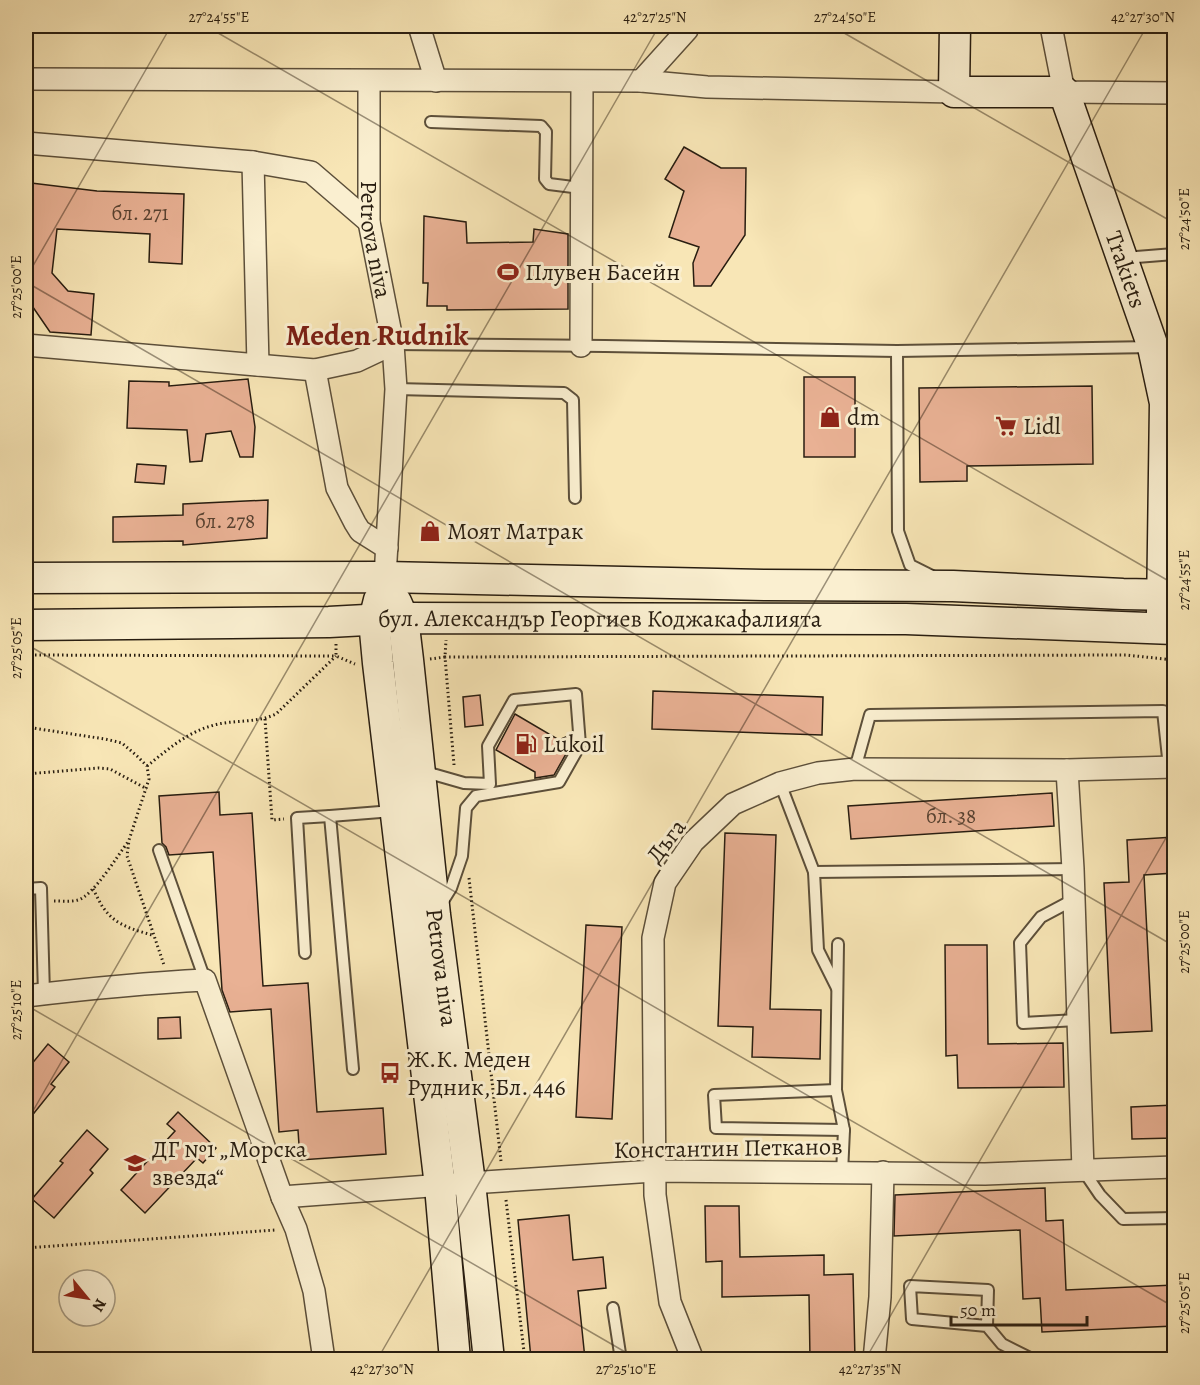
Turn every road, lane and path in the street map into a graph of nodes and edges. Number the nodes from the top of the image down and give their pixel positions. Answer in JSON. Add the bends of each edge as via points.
{"nodes":[{"id":1,"x":419,"y":26,"type":"edge"},
{"id":2,"x":688,"y":26,"type":"edge"},
{"id":3,"x":955,"y":26,"type":"edge"},
{"id":4,"x":1051,"y":26,"type":"edge"},
{"id":5,"x":26,"y":79,"type":"edge"},
{"id":6,"x":369,"y":81,"type":"junction"},
{"id":7,"x":436,"y":81,"type":"junction"},
{"id":8,"x":641,"y":81,"type":"junction"},
{"id":9,"x":582,"y":82,"type":"junction"},
{"id":10,"x":954,"y":92,"type":"junction"},
{"id":11,"x":1064,"y":92,"type":"junction"},
{"id":12,"x":1174,"y":93,"type":"edge"},
{"id":13,"x":431,"y":122,"type":"dead end"},
{"id":14,"x":26,"y":143,"type":"edge"},
{"id":15,"x":253,"y":162,"type":"junction"},
{"id":16,"x":581,"y":188,"type":"junction"},
{"id":17,"x":369,"y":222,"type":"junction"},
{"id":18,"x":1174,"y":254,"type":"edge"},
{"id":19,"x":1122,"y":258,"type":"junction"},
{"id":20,"x":393,"y":344,"type":"junction"},
{"id":21,"x":26,"y":345,"type":"edge"},
{"id":22,"x":581,"y":346,"type":"junction"},
{"id":23,"x":1164,"y":346,"type":"edge"},
{"id":24,"x":897,"y":351,"type":"junction"},
{"id":25,"x":258,"y":365,"type":"junction"},
{"id":26,"x":315,"y":370,"type":"junction"},
{"id":27,"x":396,"y":389,"type":"junction"},
{"id":28,"x":575,"y":498,"type":"dead end"},
{"id":29,"x":386,"y":563,"type":"junction"},
{"id":30,"x":26,"y":578,"type":"edge"},
{"id":31,"x":953,"y":586,"type":"junction"},
{"id":32,"x":1168,"y":595,"type":"edge"},
{"id":33,"x":403,"y":618,"type":"junction"},
{"id":34,"x":374,"y":620,"type":"junction"},
{"id":35,"x":26,"y":625,"type":"edge"},
{"id":36,"x":1170,"y":635,"type":"edge"},
{"id":37,"x":26,"y":655,"type":"edge"},
{"id":38,"x":1174,"y":660,"type":"edge"},
{"id":39,"x":265,"y":719,"type":"junction"},
{"id":40,"x":26,"y":727,"type":"edge"},
{"id":41,"x":147,"y":766,"type":"junction"},
{"id":42,"x":1172,"y":767,"type":"edge"},
{"id":43,"x":420,"y":770,"type":"junction"},
{"id":44,"x":855,"y":770,"type":"junction"},
{"id":45,"x":1067,"y":770,"type":"junction"},
{"id":46,"x":26,"y":774,"type":"edge"},
{"id":47,"x":456,"y":781,"type":"junction"},
{"id":48,"x":780,"y":783,"type":"junction"},
{"id":49,"x":147,"y":789,"type":"junction"},
{"id":50,"x":490,"y":789,"type":"junction"},
{"id":51,"x":395,"y":811,"type":"junction"},
{"id":52,"x":330,"y":816,"type":"junction"},
{"id":53,"x":297,"y":819,"type":"junction"},
{"id":54,"x":129,"y":840,"type":"junction"},
{"id":55,"x":159,"y":850,"type":"dead end"},
{"id":56,"x":462,"y":856,"type":"junction"},
{"id":57,"x":1072,"y":869,"type":"junction"},
{"id":58,"x":814,"y":872,"type":"junction"},
{"id":59,"x":26,"y":889,"type":"edge"},
{"id":60,"x":93,"y":889,"type":"junction"},
{"id":61,"x":1073,"y":900,"type":"junction"},
{"id":62,"x":42,"y":901,"type":"junction"},
{"id":63,"x":435,"y":915,"type":"junction"},
{"id":64,"x":153,"y":936,"type":"junction"},
{"id":65,"x":838,"y":944,"type":"dead end"},
{"id":66,"x":305,"y":953,"type":"dead end"},
{"id":67,"x":205,"y":980,"type":"junction"},
{"id":68,"x":169,"y":982,"type":"junction"},
{"id":69,"x":838,"y":990,"type":"junction"},
{"id":70,"x":35,"y":995,"type":"edge"},
{"id":71,"x":1077,"y":1020,"type":"junction"},
{"id":72,"x":353,"y":1069,"type":"dead end"},
{"id":73,"x":836,"y":1090,"type":"junction"},
{"id":74,"x":844,"y":1130,"type":"junction"},
{"id":75,"x":1174,"y":1167,"type":"edge"},
{"id":76,"x":1083,"y":1170,"type":"junction"},
{"id":77,"x":654,"y":1172,"type":"junction"},
{"id":78,"x":883,"y":1172,"type":"junction"},
{"id":79,"x":842,"y":1173,"type":"junction"},
{"id":80,"x":504,"y":1181,"type":"junction"},
{"id":81,"x":470,"y":1183,"type":"junction"},
{"id":82,"x":440,"y":1186,"type":"junction"},
{"id":83,"x":282,"y":1197,"type":"junction"},
{"id":84,"x":1174,"y":1218,"type":"edge"},
{"id":85,"x":296,"y":1229,"type":"junction"},
{"id":86,"x":26,"y":1248,"type":"edge"},
{"id":87,"x":613,"y":1308,"type":"dead end"},
{"id":88,"x":987,"y":1326,"type":"junction"},
{"id":89,"x":324,"y":1359,"type":"edge"},
{"id":90,"x":455,"y":1359,"type":"edge"},
{"id":91,"x":489,"y":1359,"type":"edge"},
{"id":92,"x":525,"y":1359,"type":"edge"},
{"id":93,"x":621,"y":1359,"type":"edge"},
{"id":94,"x":693,"y":1359,"type":"edge"},
{"id":95,"x":873,"y":1359,"type":"edge"},
{"id":96,"x":1034,"y":1359,"type":"edge"}],
"edges":[{"from":1,"to":7,"type":"street"},
{"from":2,"to":8,"type":"street"},
{"from":3,"to":10,"type":"street"},
{"from":4,"to":11,"type":"street","name":"Trakiets"},
{"from":5,"to":6,"type":"street"},
{"from":6,"to":7,"type":"street"},
{"from":6,"to":17,"type":"street","name":"Petrova niva"},
{"from":7,"to":9,"type":"street"},
{"from":8,"to":9,"type":"street"},
{"from":8,"to":10,"type":"street","via":[[707,87]]},
{"from":9,"to":16,"type":"street"},
{"from":10,"to":11,"type":"street"},
{"from":11,"to":12,"type":"street"},
{"from":11,"to":19,"type":"street","name":"Trakiets"},
{"from":13,"to":16,"type":"lane","via":[[541,126],[546,132],[545,179],[549,184]]},
{"from":14,"to":15,"type":"street"},
{"from":15,"to":17,"type":"street","via":[[311,172]]},
{"from":15,"to":25,"type":"street"},
{"from":16,"to":22,"type":"street"},
{"from":17,"to":20,"type":"street","name":"Petrova niva"},
{"from":18,"to":19,"type":"lane"},
{"from":19,"to":23,"type":"street","name":"Trakiets"},
{"from":20,"to":22,"type":"lane"},
{"from":20,"to":26,"type":"street","via":[[357,361]]},
{"from":20,"to":27,"type":"street","name":"Petrova niva"},
{"from":21,"to":25,"type":"street"},
{"from":22,"to":24,"type":"lane"},
{"from":23,"to":24,"type":"lane"},
{"from":23,"to":32,"type":"street","name":"Trakiets","via":[[1163,561]]},
{"from":24,"to":31,"type":"lane","via":[[897,531],[910,565]]},
{"from":25,"to":26,"type":"street"},
{"from":26,"to":29,"type":"street","via":[[337,489],[360,531]]},
{"from":27,"to":28,"type":"lane","via":[[564,393],[573,400]]},
{"from":27,"to":29,"type":"street","name":"Petrova niva"},
{"from":29,"to":30,"type":"street","name":"бул. Александър Георгиев Коджакафалията"},
{"from":29,"to":31,"type":"street","name":"бул. Александър Георгиев Коджакафалията","via":[[765,585]]},
{"from":29,"to":33,"type":"street","name":"Petrova niva"},
{"from":29,"to":34,"type":"street","name":"Petrova niva"},
{"from":31,"to":32,"type":"street","name":"бул. Александър Георгиев Коджакафалията"},
{"from":32,"to":36,"type":"street","name":"Trakiets"},
{"from":33,"to":34,"type":"street","name":"бул. Александър Георгиев Коджакафалията"},
{"from":33,"to":36,"type":"street","name":"бул. Александър Георгиев Коджакафалията","via":[[906,619],[1125,627]]},
{"from":33,"to":43,"type":"street","name":"Petrova niva"},
{"from":34,"to":35,"type":"street","name":"бул. Александър Георгиев Коджакафалията"},
{"from":34,"to":51,"type":"street","name":"Petrova niva"},
{"from":37,"to":39,"type":"path","via":[[336,656],[276,714]]},
{"from":38,"to":47,"type":"path","via":[[1126,655],[445,657]]},
{"from":39,"to":41,"type":"path","via":[[211,726],[189,735]]},
{"from":39,"to":53,"type":"path","via":[[272,820]]},
{"from":40,"to":41,"type":"path","via":[[122,743]]},
{"from":41,"to":49,"type":"path"},
{"from":42,"to":44,"type":"lane","via":[[1163,711],[870,715]]},
{"from":42,"to":45,"type":"street","name":"Дъга"},
{"from":43,"to":47,"type":"lane"},
{"from":43,"to":63,"type":"street","name":"Petrova niva"},
{"from":44,"to":45,"type":"street","name":"Дъга"},
{"from":44,"to":48,"type":"street","name":"Дъга","via":[[818,773]]},
{"from":45,"to":57,"type":"street"},
{"from":46,"to":49,"type":"path","via":[[110,769]]},
{"from":47,"to":50,"type":"lane"},
{"from":48,"to":58,"type":"lane"},
{"from":48,"to":77,"type":"street","name":"Дъга","via":[[733,804],[693,842],[665,883],[653,938]]},
{"from":49,"to":54,"type":"path"},
{"from":50,"to":50,"type":"lane","via":[[559,782],[580,745],[576,694],[514,700],[488,746]]},
{"from":50,"to":56,"type":"lane","via":[[476,796],[466,808]]},
{"from":51,"to":52,"type":"lane"},
{"from":51,"to":82,"type":"street","name":"Petrova niva"},
{"from":52,"to":53,"type":"lane"},
{"from":52,"to":72,"type":"lane"},
{"from":53,"to":66,"type":"lane"},
{"from":54,"to":60,"type":"path"},
{"from":54,"to":64,"type":"path","via":[[127,856]]},
{"from":55,"to":67,"type":"lane"},
{"from":56,"to":63,"type":"lane","via":[[451,888]]},
{"from":56,"to":80,"type":"path","via":[[470,879]]},
{"from":57,"to":58,"type":"lane"},
{"from":57,"to":61,"type":"street"},
{"from":58,"to":69,"type":"lane","via":[[818,950]]},
{"from":59,"to":62,"type":"lane","via":[[41,888]]},
{"from":60,"to":62,"type":"path","via":[[77,900]]},
{"from":60,"to":64,"type":"path","via":[[115,920]]},
{"from":61,"to":71,"type":"street"},
{"from":61,"to":71,"type":"lane","via":[[1041,917],[1020,943],[1020,954],[1023,1023]]},
{"from":62,"to":70,"type":"lane"},
{"from":63,"to":81,"type":"street","name":"Petrova niva"},
{"from":64,"to":68,"type":"path"},
{"from":65,"to":69,"type":"lane"},
{"from":67,"to":68,"type":"street"},
{"from":67,"to":83,"type":"street"},
{"from":68,"to":70,"type":"street"},
{"from":69,"to":73,"type":"lane"},
{"from":71,"to":76,"type":"street"},
{"from":73,"to":74,"type":"lane"},
{"from":73,"to":74,"type":"lane","via":[[714,1095],[716,1128]]},
{"from":74,"to":79,"type":"lane"},
{"from":75,"to":76,"type":"street","name":"Константин Петканов"},
{"from":76,"to":78,"type":"street","name":"Константин Петканов","via":[[985,1174]]},
{"from":76,"to":84,"type":"lane","via":[[1123,1219]]},
{"from":77,"to":79,"type":"street","name":"Константин Петканов"},
{"from":77,"to":80,"type":"street","name":"Константин Петканов"},
{"from":77,"to":94,"type":"street","name":"Дъга","via":[[670,1302]]},
{"from":78,"to":79,"type":"street","name":"Константин Петканов"},
{"from":78,"to":95,"type":"street","via":[[880,1297]]},
{"from":80,"to":81,"type":"street","name":"Константин Петканов"},
{"from":80,"to":92,"type":"path"},
{"from":81,"to":82,"type":"street","name":"Константин Петканов"},
{"from":81,"to":91,"type":"street","name":"Petrova niva"},
{"from":82,"to":83,"type":"street","name":"Константин Петканов"},
{"from":82,"to":90,"type":"street","name":"Petrova niva"},
{"from":83,"to":85,"type":"street"},
{"from":85,"to":86,"type":"path"},
{"from":85,"to":89,"type":"street","via":[[314,1291]]},
{"from":87,"to":93,"type":"lane"},
{"from":88,"to":88,"type":"lane","via":[[988,1290],[910,1286],[912,1319]]},
{"from":88,"to":96,"type":"lane","via":[[1002,1344]]}]}
